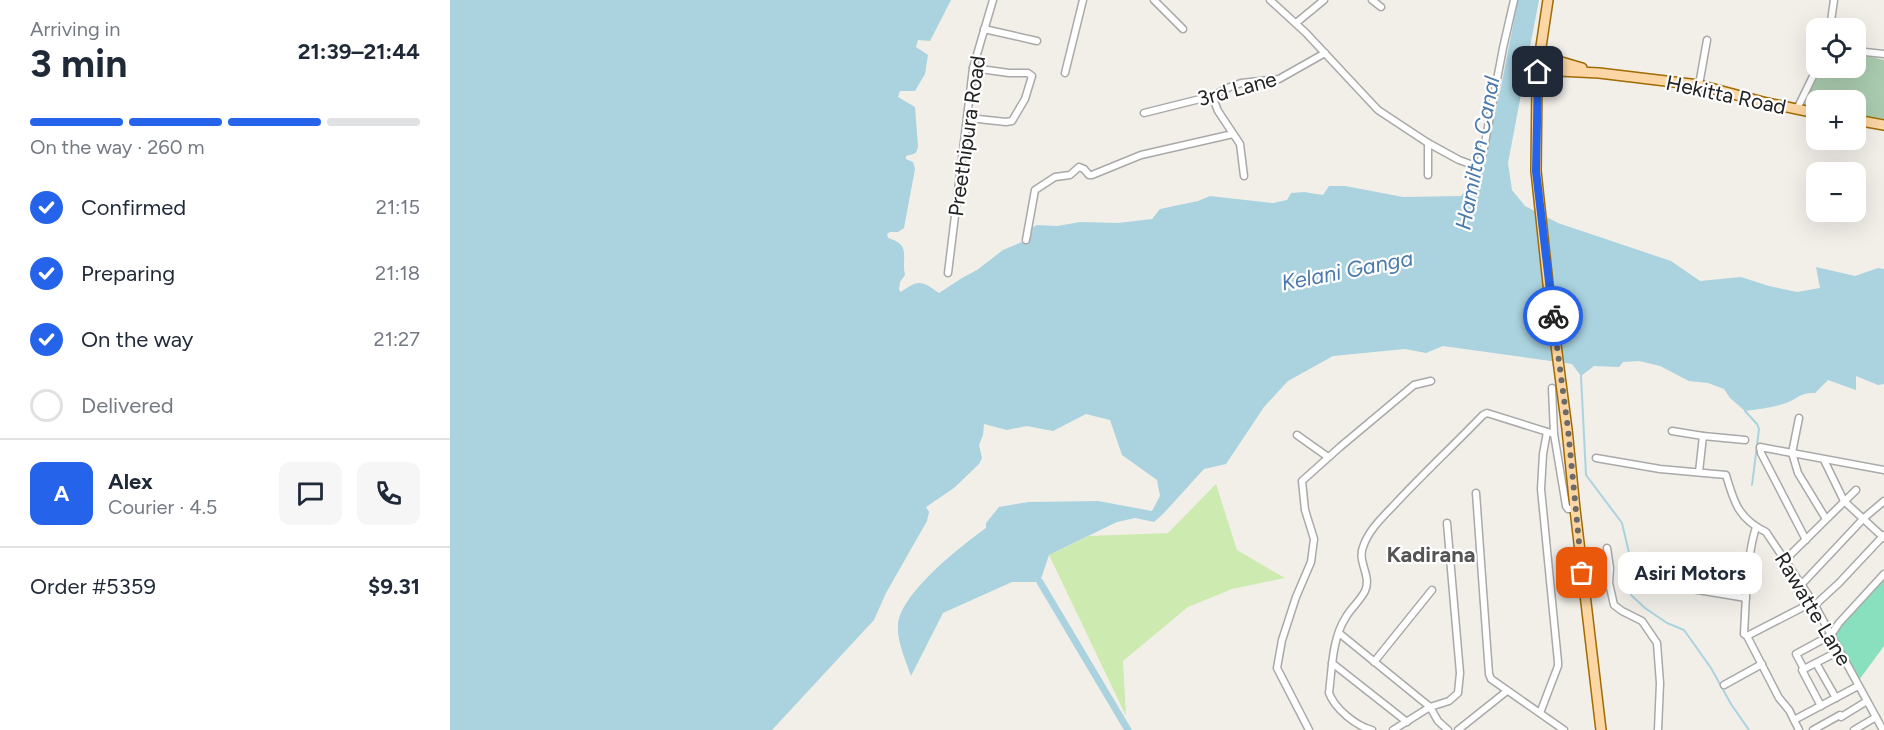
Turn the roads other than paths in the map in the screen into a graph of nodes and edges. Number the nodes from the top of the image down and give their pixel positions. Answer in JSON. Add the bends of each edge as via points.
{"nodes":[{"id":1,"x":993,"y":0,"type":"edge"},
{"id":2,"x":1083,"y":0,"type":"edge"},
{"id":3,"x":1154,"y":0,"type":"edge"},
{"id":4,"x":1270,"y":0,"type":"edge"},
{"id":5,"x":1324,"y":0,"type":"edge"},
{"id":6,"x":1372,"y":0,"type":"edge"},
{"id":7,"x":1514,"y":0,"type":"edge"},
{"id":8,"x":1548,"y":0,"type":"edge"},
{"id":9,"x":1834,"y":0,"type":"edge"},
{"id":10,"x":1381,"y":7,"type":"dead end"},
{"id":11,"x":1831,"y":18,"type":"edge"},
{"id":12,"x":1296,"y":23,"type":"junction"},
{"id":13,"x":1183,"y":29,"type":"dead end"},
{"id":14,"x":984,"y":30,"type":"junction"},
{"id":15,"x":1707,"y":40,"type":"dead end"},
{"id":16,"x":1037,"y":41,"type":"dead end"},
{"id":17,"x":1866,"y":52,"type":"edge"},
{"id":18,"x":1325,"y":53,"type":"junction"},
{"id":19,"x":1884,"y":54,"type":"edge"},
{"id":20,"x":1539,"y":60,"type":"junction"},
{"id":21,"x":973,"y":68,"type":"junction"},
{"id":22,"x":1538,"y":72,"type":"junction"},
{"id":23,"x":1065,"y":73,"type":"dead end"},
{"id":24,"x":1599,"y":74,"type":"junction"},
{"id":25,"x":1812,"y":78,"type":"edge"},
{"id":26,"x":1699,"y":85,"type":"junction"},
{"id":27,"x":1212,"y":96,"type":"junction"},
{"id":28,"x":1797,"y":110,"type":"junction"},
{"id":29,"x":1806,"y":111,"type":"edge"},
{"id":30,"x":1144,"y":113,"type":"dead end"},
{"id":31,"x":969,"y":118,"type":"junction"},
{"id":32,"x":1866,"y":122,"type":"edge"},
{"id":33,"x":1884,"y":125,"type":"edge"},
{"id":34,"x":1233,"y":134,"type":"junction"},
{"id":35,"x":1428,"y":143,"type":"junction"},
{"id":36,"x":1244,"y":176,"type":"dead end"},
{"id":37,"x":1428,"y":176,"type":"dead end"},
{"id":38,"x":1026,"y":240,"type":"dead end"},
{"id":39,"x":948,"y":273,"type":"dead end"},
{"id":40,"x":1431,"y":381,"type":"dead end"},
{"id":41,"x":1552,"y":388,"type":"dead end"},
{"id":42,"x":1799,"y":418,"type":"dead end"},
{"id":43,"x":1672,"y":431,"type":"dead end"},
{"id":44,"x":1551,"y":433,"type":"junction"},
{"id":45,"x":1297,"y":435,"type":"dead end"},
{"id":46,"x":1703,"y":436,"type":"junction"},
{"id":47,"x":1745,"y":440,"type":"dead end"},
{"id":48,"x":1792,"y":453,"type":"junction"},
{"id":49,"x":1328,"y":457,"type":"junction"},
{"id":50,"x":1596,"y":458,"type":"dead end"},
{"id":51,"x":1824,"y":460,"type":"junction"},
{"id":52,"x":1884,"y":470,"type":"edge"},
{"id":53,"x":1699,"y":472,"type":"junction"},
{"id":54,"x":1856,"y":490,"type":"dead end"},
{"id":55,"x":1476,"y":493,"type":"dead end"},
{"id":56,"x":1844,"y":501,"type":"junction"},
{"id":57,"x":1884,"y":501,"type":"edge"},
{"id":58,"x":1575,"y":509,"type":"junction"},
{"id":59,"x":1826,"y":519,"type":"junction"},
{"id":60,"x":1864,"y":519,"type":"junction"},
{"id":61,"x":1447,"y":523,"type":"dead end"},
{"id":62,"x":1756,"y":527,"type":"junction"},
{"id":63,"x":1883,"y":536,"type":"edge"},
{"id":64,"x":1806,"y":540,"type":"junction"},
{"id":65,"x":1607,"y":548,"type":"dead end"},
{"id":66,"x":1784,"y":561,"type":"junction"},
{"id":67,"x":1884,"y":574,"type":"edge"},
{"id":68,"x":1801,"y":585,"type":"junction"},
{"id":69,"x":1654,"y":586,"type":"dead end"},
{"id":70,"x":1432,"y":590,"type":"dead end"},
{"id":71,"x":1746,"y":598,"type":"junction"},
{"id":72,"x":1814,"y":604,"type":"junction"},
{"id":73,"x":1339,"y":633,"type":"junction"},
{"id":74,"x":1831,"y":635,"type":"junction"},
{"id":75,"x":1747,"y":636,"type":"junction"},
{"id":76,"x":1839,"y":651,"type":"junction"},
{"id":77,"x":1374,"y":662,"type":"junction"},
{"id":78,"x":1332,"y":663,"type":"junction"},
{"id":79,"x":1816,"y":663,"type":"junction"},
{"id":80,"x":1762,"y":664,"type":"junction"},
{"id":81,"x":1804,"y":669,"type":"junction"},
{"id":82,"x":1725,"y":685,"type":"dead end"},
{"id":83,"x":1858,"y":686,"type":"junction"},
{"id":84,"x":1508,"y":691,"type":"junction"},
{"id":85,"x":1836,"y":698,"type":"junction"},
{"id":86,"x":1867,"y":700,"type":"junction"},
{"id":87,"x":1821,"y":706,"type":"junction"},
{"id":88,"x":1430,"y":707,"type":"junction"},
{"id":89,"x":1540,"y":713,"type":"junction"},
{"id":90,"x":1876,"y":717,"type":"junction"},
{"id":91,"x":1794,"y":720,"type":"junction"},
{"id":92,"x":1407,"y":722,"type":"junction"},
{"id":93,"x":1309,"y":730,"type":"edge"},
{"id":94,"x":1372,"y":730,"type":"edge"},
{"id":95,"x":1394,"y":730,"type":"edge"},
{"id":96,"x":1448,"y":730,"type":"edge"},
{"id":97,"x":1458,"y":730,"type":"edge"},
{"id":98,"x":1564,"y":730,"type":"edge"},
{"id":99,"x":1601,"y":730,"type":"edge"},
{"id":100,"x":1658,"y":730,"type":"edge"},
{"id":101,"x":1799,"y":730,"type":"edge"},
{"id":102,"x":1813,"y":730,"type":"edge"},
{"id":103,"x":1854,"y":730,"type":"edge"},
{"id":104,"x":1883,"y":730,"type":"edge"}],
"edges":[{"from":1,"to":14,"type":"street","name":"Preethipura Road"},
{"from":2,"to":23,"type":"street"},
{"from":3,"to":13,"type":"street"},
{"from":4,"to":12,"type":"street"},
{"from":5,"to":12,"type":"street"},
{"from":6,"to":10,"type":"street"},
{"from":7,"to":35,"type":"street","via":[[1481,160],[1476,166]]},
{"from":8,"to":20,"type":"main road"},
{"from":9,"to":11,"type":"street"},
{"from":12,"to":18,"type":"street"},
{"from":14,"to":16,"type":"street"},
{"from":14,"to":21,"type":"street","name":"Preethipura Road"},
{"from":15,"to":26,"type":"street"},
{"from":17,"to":19,"type":"street"},
{"from":18,"to":27,"type":"street","name":"3rd Lane","via":[[1279,79],[1241,83]]},
{"from":18,"to":35,"type":"street","via":[[1378,110]]},
{"from":20,"to":22,"type":"main road"},
{"from":20,"to":24,"type":"main road","name":"Hekitta Road","via":[[1558,61]]},
{"from":21,"to":31,"type":"street","name":"Preethipura Road"},
{"from":21,"to":31,"type":"street","via":[[1032,76],[1012,121]]},
{"from":22,"to":24,"type":"main road","name":"Hekitta Road"},
{"from":22,"to":58,"type":"main road","via":[[1539,206]]},
{"from":24,"to":26,"type":"main road","name":"Hekitta Road"},
{"from":25,"to":28,"type":"street"},
{"from":26,"to":28,"type":"main road","name":"Hekitta Road"},
{"from":27,"to":30,"type":"street","name":"3rd Lane"},
{"from":27,"to":34,"type":"street"},
{"from":28,"to":29,"type":"main road","name":"Hekitta Road"},
{"from":31,"to":39,"type":"street","name":"Preethipura Road"},
{"from":32,"to":33,"type":"main road"},
{"from":34,"to":36,"type":"street","via":[[1241,149]]},
{"from":34,"to":38,"type":"street","via":[[1141,155],[1092,175],[1079,168],[1067,177],[1055,177],[1035,190]]},
{"from":35,"to":37,"type":"street"},
{"from":40,"to":49,"type":"street","via":[[1414,385]]},
{"from":41,"to":44,"type":"street"},
{"from":42,"to":48,"type":"street"},
{"from":43,"to":46,"type":"street"},
{"from":44,"to":58,"type":"street","via":[[1566,506]]},
{"from":44,"to":73,"type":"street","via":[[1493,413],[1482,415],[1370,531],[1361,553],[1367,585]]},
{"from":44,"to":89,"type":"street","via":[[1543,454],[1541,489],[1558,666]]},
{"from":45,"to":49,"type":"street"},
{"from":46,"to":47,"type":"street"},
{"from":46,"to":53,"type":"street"},
{"from":48,"to":51,"type":"street"},
{"from":48,"to":59,"type":"street","via":[[1798,473]]},
{"from":48,"to":64,"type":"street","via":[[1760,447]]},
{"from":49,"to":93,"type":"street","via":[[1302,481],[1313,550],[1282,640],[1277,668]]},
{"from":50,"to":53,"type":"street"},
{"from":51,"to":52,"type":"street"},
{"from":51,"to":56,"type":"street"},
{"from":53,"to":62,"type":"street","via":[[1726,475],[1734,503]]},
{"from":54,"to":56,"type":"street"},
{"from":55,"to":84,"type":"street","via":[[1489,674]]},
{"from":56,"to":59,"type":"street"},
{"from":56,"to":60,"type":"street"},
{"from":57,"to":60,"type":"street"},
{"from":58,"to":99,"type":"main road"},
{"from":59,"to":64,"type":"street"},
{"from":60,"to":63,"type":"street"},
{"from":60,"to":68,"type":"street"},
{"from":61,"to":88,"type":"street","via":[[1460,674],[1458,693],[1449,701]]},
{"from":62,"to":66,"type":"street","name":"Rawatte Lane","via":[[1766,532]]},
{"from":62,"to":71,"type":"street","name":"Rawatte Lane"},
{"from":63,"to":72,"type":"street"},
{"from":64,"to":66,"type":"street"},
{"from":65,"to":100,"type":"street","via":[[1614,605],[1642,621],[1657,643]]},
{"from":66,"to":68,"type":"street","name":"Rawatte Lane"},
{"from":67,"to":74,"type":"street"},
{"from":68,"to":72,"type":"street","name":"Rawatte Lane"},
{"from":69,"to":71,"type":"street"},
{"from":70,"to":77,"type":"street"},
{"from":71,"to":75,"type":"street","name":"Rawatte Lane"},
{"from":72,"to":74,"type":"street","name":"Rawatte Lane"},
{"from":72,"to":75,"type":"street"},
{"from":73,"to":77,"type":"street"},
{"from":73,"to":78,"type":"street"},
{"from":74,"to":76,"type":"street","name":"Rawatte Lane"},
{"from":74,"to":81,"type":"street","via":[[1796,654]]},
{"from":75,"to":80,"type":"street","name":"Rawatte Lane"},
{"from":76,"to":79,"type":"street"},
{"from":76,"to":83,"type":"street","name":"Rawatte Lane"},
{"from":77,"to":88,"type":"street"},
{"from":78,"to":92,"type":"street"},
{"from":78,"to":94,"type":"street","via":[[1331,698],[1354,722]]},
{"from":79,"to":81,"type":"street"},
{"from":79,"to":85,"type":"street"},
{"from":80,"to":82,"type":"street"},
{"from":80,"to":91,"type":"street","name":"Rawatte Lane"},
{"from":81,"to":87,"type":"street"},
{"from":83,"to":85,"type":"street"},
{"from":83,"to":86,"type":"street","name":"Rawatte Lane"},
{"from":84,"to":89,"type":"street"},
{"from":84,"to":97,"type":"street"},
{"from":85,"to":87,"type":"street"},
{"from":86,"to":90,"type":"street","name":"Rawatte Lane"},
{"from":86,"to":102,"type":"street"},
{"from":87,"to":91,"type":"street"},
{"from":88,"to":92,"type":"street"},
{"from":88,"to":96,"type":"street"},
{"from":89,"to":98,"type":"street"},
{"from":90,"to":103,"type":"street"},
{"from":90,"to":104,"type":"street","name":"Rawatte Lane"},
{"from":91,"to":101,"type":"street","name":"Rawatte Lane"},
{"from":92,"to":95,"type":"street"}]}
